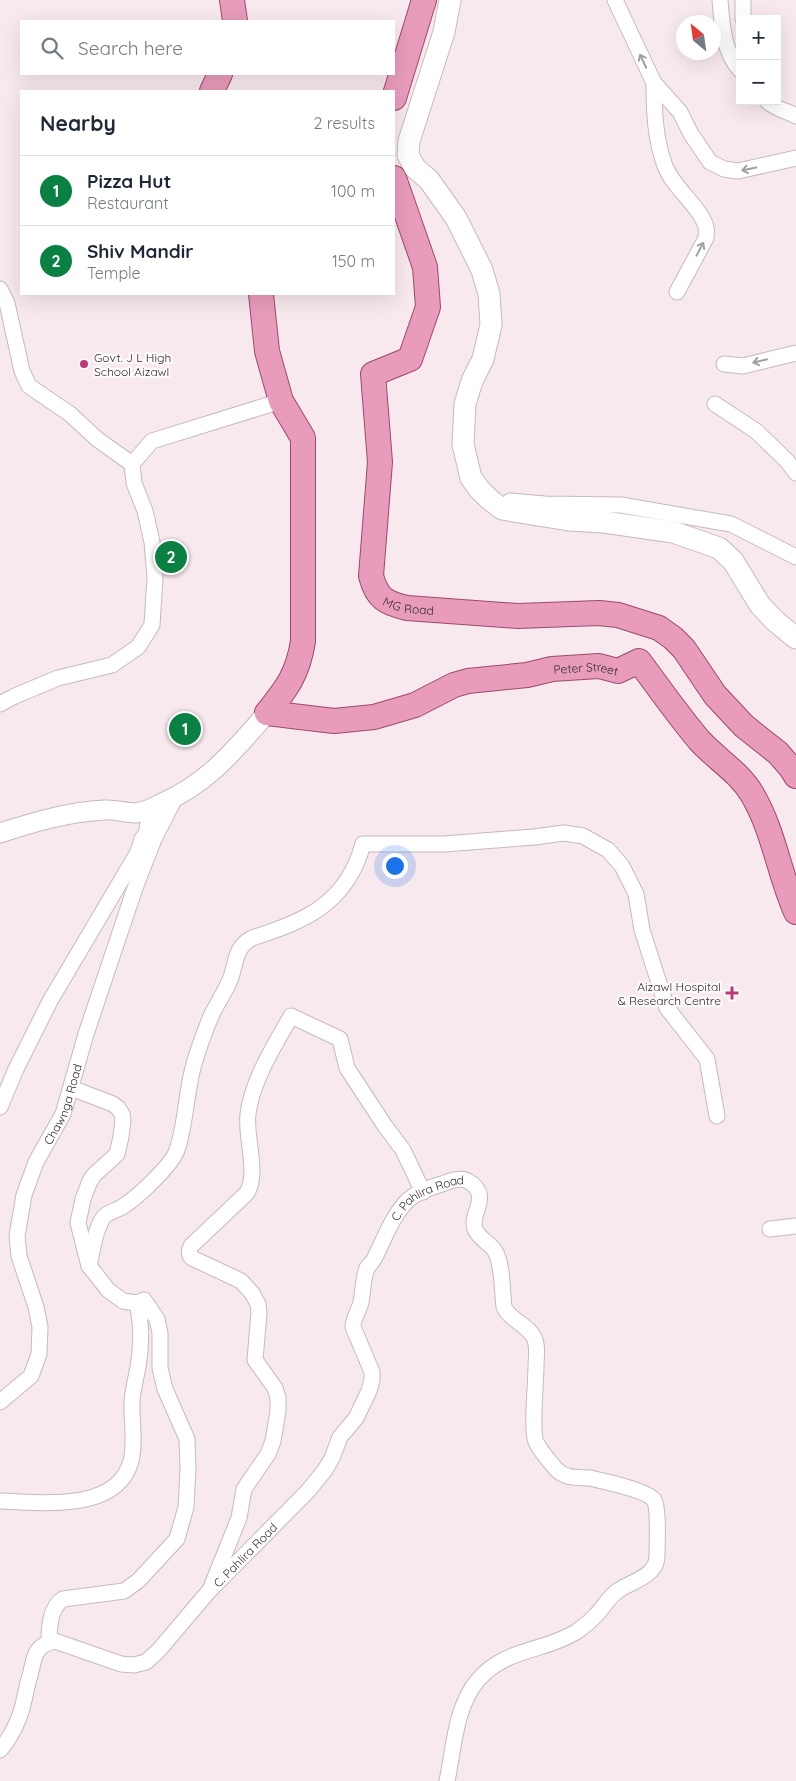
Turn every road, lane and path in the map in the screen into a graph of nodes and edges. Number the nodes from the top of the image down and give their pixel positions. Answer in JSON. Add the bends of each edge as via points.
{"nodes":[{"id":1,"x":232,"y":0,"type":"edge"},
{"id":2,"x":424,"y":0,"type":"edge"},
{"id":3,"x":450,"y":0,"type":"edge"},
{"id":4,"x":615,"y":0,"type":"edge"},
{"id":5,"x":720,"y":0,"type":"edge"},
{"id":6,"x":743,"y":0,"type":"edge"},
{"id":7,"x":742,"y":15,"type":"edge"},
{"id":8,"x":236,"y":20,"type":"edge"},
{"id":9,"x":736,"y":65,"type":"edge"},
{"id":10,"x":220,"y":75,"type":"edge"},
{"id":11,"x":654,"y":83,"type":"junction"},
{"id":12,"x":212,"y":90,"type":"edge"},
{"id":13,"x":395,"y":95,"type":"edge"},
{"id":14,"x":772,"y":105,"type":"edge"},
{"id":15,"x":796,"y":116,"type":"edge"},
{"id":16,"x":796,"y":158,"type":"edge"},
{"id":17,"x":395,"y":181,"type":"edge"},
{"id":18,"x":0,"y":289,"type":"edge"},
{"id":19,"x":677,"y":292,"type":"dead end"},
{"id":20,"x":261,"y":295,"type":"edge"},
{"id":21,"x":796,"y":353,"type":"edge"},
{"id":22,"x":724,"y":364,"type":"dead end"},
{"id":23,"x":280,"y":401,"type":"junction"},
{"id":24,"x":715,"y":404,"type":"dead end"},
{"id":25,"x":132,"y":464,"type":"junction"},
{"id":26,"x":796,"y":473,"type":"edge"},
{"id":27,"x":489,"y":499,"type":"junction"},
{"id":28,"x":796,"y":557,"type":"edge"},
{"id":29,"x":796,"y":638,"type":"edge"},
{"id":30,"x":0,"y":704,"type":"edge"},
{"id":31,"x":267,"y":714,"type":"junction"},
{"id":32,"x":796,"y":776,"type":"edge"},
{"id":33,"x":175,"y":798,"type":"junction"},
{"id":34,"x":151,"y":808,"type":"junction"},
{"id":35,"x":0,"y":833,"type":"edge"},
{"id":36,"x":796,"y":912,"type":"edge"},
{"id":37,"x":71,"y":1088,"type":"junction"},
{"id":38,"x":0,"y":1107,"type":"edge"},
{"id":39,"x":717,"y":1116,"type":"dead end"},
{"id":40,"x":423,"y":1192,"type":"junction"},
{"id":41,"x":796,"y":1226,"type":"edge"},
{"id":42,"x":770,"y":1229,"type":"dead end"},
{"id":43,"x":89,"y":1266,"type":"junction"},
{"id":44,"x":137,"y":1303,"type":"junction"},
{"id":45,"x":0,"y":1402,"type":"edge"},
{"id":46,"x":0,"y":1501,"type":"edge"},
{"id":47,"x":210,"y":1591,"type":"junction"},
{"id":48,"x":49,"y":1642,"type":"junction"},
{"id":49,"x":0,"y":1750,"type":"edge"},
{"id":50,"x":447,"y":1781,"type":"edge"}],
"edges":[{"from":1,"to":8,"type":"main road"},
{"from":2,"to":13,"type":"main road"},
{"from":3,"to":27,"type":"main road","via":[[444,32],[409,141],[408,155],[456,218],[482,270],[488,294],[490,325],[483,359],[465,404],[463,444],[471,478]]},
{"from":11,"to":4,"type":"street","one_way":true},
{"from":5,"to":9,"type":"street","via":[[726,46]]},
{"from":6,"to":7,"type":"street"},
{"from":10,"to":12,"type":"main road"},
{"from":16,"to":11,"type":"street","one_way":true,"via":[[738,171],[717,166],[710,162],[680,112]]},
{"from":19,"to":11,"type":"street","one_way":true,"via":[[706,238],[707,228],[666,168],[658,143]]},
{"from":14,"to":15,"type":"street"},
{"from":17,"to":32,"type":"main road","name":"MG Road","via":[[425,268],[428,307],[410,359],[372,374],[380,462],[371,576],[381,598],[407,608],[518,616],[618,614],[659,628],[684,649],[715,695],[738,720],[778,753]]},
{"from":18,"to":25,"type":"street","via":[[7,303],[22,371],[29,386]]},
{"from":20,"to":23,"type":"main road","via":[[267,351]]},
{"from":21,"to":22,"type":"street","one_way":true,"via":[[743,366]]},
{"from":23,"to":25,"type":"street","via":[[152,441]]},
{"from":23,"to":31,"type":"main road","via":[[302,438],[303,641],[300,661],[292,679]]},
{"from":24,"to":26,"type":"street","via":[[756,431]]},
{"from":25,"to":30,"type":"street","via":[[134,483],[152,542],[155,577],[152,625],[138,647],[112,665],[58,678]]},
{"from":27,"to":28,"type":"street","via":[[621,505],[730,524]]},
{"from":27,"to":29,"type":"main road","via":[[502,508],[519,512],[673,532],[708,543],[719,548],[733,562],[760,605]]},
{"from":31,"to":33,"type":"street","via":[[223,763]]},
{"from":31,"to":36,"type":"main road","name":"Peter Street","via":[[334,721],[374,717],[415,705],[468,681],[527,675],[552,668],[599,666],[618,671],[638,661],[701,741],[733,770],[751,792],[770,832]]},
{"from":33,"to":34,"type":"street"},
{"from":33,"to":37,"type":"street","name":"Chawnga Road","via":[[154,839],[135,888]]},
{"from":34,"to":35,"type":"street","via":[[135,813],[107,810],[68,813]]},
{"from":34,"to":38,"type":"street","via":[[146,834],[138,852],[50,1001]]},
{"from":37,"to":43,"type":"street","via":[[113,1104],[123,1120],[116,1154],[94,1175],[82,1199],[78,1223]]},
{"from":37,"to":45,"type":"street","name":"Chawnga Road","via":[[59,1122],[30,1176],[18,1225],[19,1256],[40,1327],[39,1354],[31,1376]]},
{"from":39,"to":43,"type":"street","via":[[707,1059],[667,1008],[645,938],[636,894],[622,866],[608,850],[572,833],[444,844],[363,844],[348,881],[310,916],[252,938],[240,947],[230,981],[199,1048],[174,1156],[144,1189],[102,1220]]},
{"from":40,"to":47,"type":"street","name":"C. Pahlira Road","via":[[409,1200],[396,1216],[373,1262],[367,1267],[353,1327],[370,1366],[372,1380],[356,1418],[340,1437],[325,1470],[308,1491]]},
{"from":40,"to":47,"type":"street","via":[[403,1150],[347,1068],[340,1039],[290,1016],[251,1098],[248,1122],[250,1188],[189,1250],[192,1258],[240,1281],[252,1293],[259,1313],[255,1360],[275,1388],[278,1398],[273,1441],[244,1489],[239,1518]]},
{"from":40,"to":50,"type":"street","name":"C. Pahlira Road","via":[[455,1179],[469,1182],[479,1195],[475,1229],[490,1244],[499,1260],[504,1307],[507,1314],[535,1338],[534,1437],[540,1449],[559,1471],[576,1478],[589,1478],[642,1492],[652,1498],[656,1506],[657,1563],[650,1573],[613,1594],[597,1615],[575,1633],[503,1660],[469,1691]]},
{"from":41,"to":42,"type":"street"},
{"from":43,"to":44,"type":"street","via":[[108,1290],[124,1301]]},
{"from":44,"to":46,"type":"street","via":[[142,1323],[132,1400],[134,1441],[131,1462],[122,1480],[87,1500]]},
{"from":44,"to":48,"type":"street","via":[[144,1300],[157,1319],[160,1368],[165,1389],[187,1439],[186,1507],[180,1531],[177,1539],[138,1581],[124,1591],[63,1599],[57,1603],[49,1627]]},
{"from":47,"to":48,"type":"street","name":"C. Pahlira Road","via":[[146,1662],[121,1664],[64,1643]]},
{"from":48,"to":49,"type":"street","via":[[35,1655],[18,1720]]}]}
